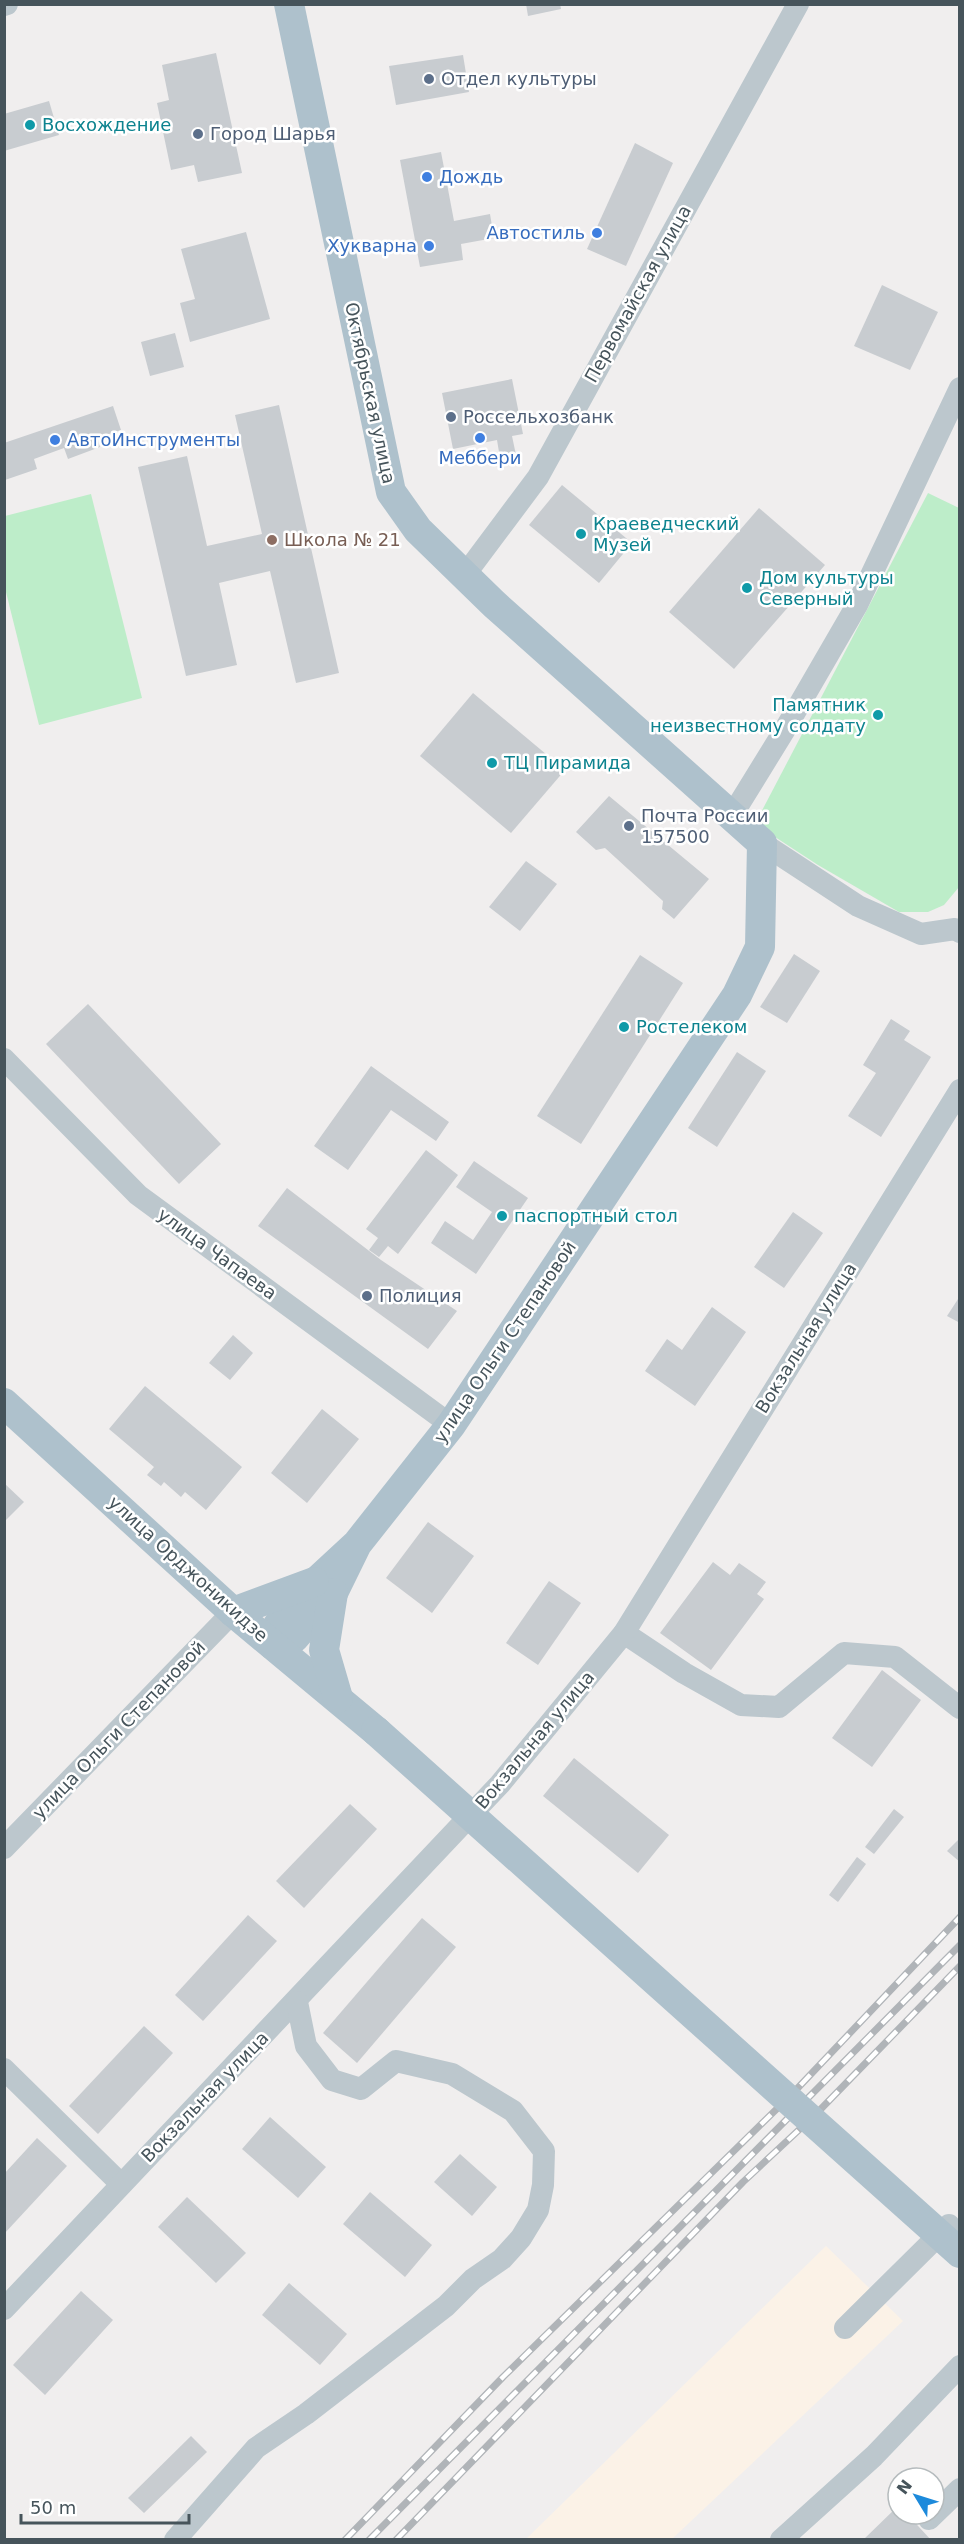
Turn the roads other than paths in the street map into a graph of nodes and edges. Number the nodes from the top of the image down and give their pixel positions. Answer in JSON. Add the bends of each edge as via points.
{"nodes":[{"id":1,"x":289,"y":4,"type":"edge"},
{"id":2,"x":798,"y":4,"type":"edge"},
{"id":3,"x":960,"y":388,"type":"edge"},
{"id":4,"x":464,"y":576,"type":"junction"},
{"id":5,"x":731,"y":817,"type":"junction"},
{"id":6,"x":762,"y":843,"type":"junction"},
{"id":7,"x":958,"y":929,"type":"edge"},
{"id":8,"x":4,"y":1059,"type":"edge"},
{"id":9,"x":960,"y":1090,"type":"edge"},
{"id":10,"x":4,"y":1402,"type":"edge"},
{"id":11,"x":451,"y":1425,"type":"junction"},
{"id":12,"x":325,"y":1587,"type":"junction"},
{"id":13,"x":233,"y":1612,"type":"junction"},
{"id":14,"x":624,"y":1634,"type":"junction"},
{"id":15,"x":273,"y":1645,"type":"junction"},
{"id":16,"x":338,"y":1698,"type":"junction"},
{"id":17,"x":960,"y":1708,"type":"edge"},
{"id":18,"x":4,"y":1848,"type":"edge"},
{"id":19,"x":297,"y":2002,"type":"junction"},
{"id":20,"x":4,"y":2069,"type":"edge"},
{"id":21,"x":121,"y":2184,"type":"junction"},
{"id":22,"x":960,"y":2234,"type":"edge"},
{"id":23,"x":960,"y":2253,"type":"edge"},
{"id":24,"x":4,"y":2309,"type":"edge"},
{"id":25,"x":845,"y":2328,"type":"dead end"},
{"id":26,"x":957,"y":2372,"type":"edge"},
{"id":27,"x":960,"y":2489,"type":"edge"},
{"id":28,"x":946,"y":2503,"type":"edge"},
{"id":29,"x":175,"y":2540,"type":"edge"},
{"id":30,"x":781,"y":2540,"type":"edge"}],
"edges":[{"from":1,"to":4,"type":"main road","name":"Октябрьская улица","via":[[391,492],[418,530]]},
{"from":2,"to":4,"type":"street","name":"Первомайская улица","via":[[538,477]]},
{"from":3,"to":5,"type":"street","via":[[857,605]]},
{"from":4,"to":5,"type":"main road","name":"Октябрьская улица"},
{"from":5,"to":6,"type":"main road","name":"Октябрьская улица"},
{"from":6,"to":7,"type":"street","via":[[858,906],[921,934]]},
{"from":6,"to":11,"type":"main road","name":"улица Ольги Степановой","via":[[760,948],[737,995]]},
{"from":8,"to":11,"type":"street","name":"улица Чапаева","via":[[138,1195]]},
{"from":9,"to":14,"type":"street","name":"Вокзальная улица"},
{"from":10,"to":13,"type":"main road","name":"улица Орджоникидзе"},
{"from":11,"to":12,"type":"main road","name":"улица Ольги Степановой"},
{"from":12,"to":13,"type":"main road"},
{"from":12,"to":15,"type":"main road","name":"улица Ольги Степановой","via":[[278,1625]]},
{"from":12,"to":16,"type":"main road","via":[[324,1650]]},
{"from":13,"to":15,"type":"main road","name":"улица Орджоникидзе"},
{"from":13,"to":18,"type":"street","name":"улица Ольги Степановой"},
{"from":14,"to":17,"type":"street","via":[[741,1705],[779,1707],[844,1653],[895,1657]]},
{"from":14,"to":19,"type":"street","name":"Вокзальная улица","via":[[500,1784]]},
{"from":15,"to":16,"type":"main road","name":"улица Орджоникидзе"},
{"from":16,"to":23,"type":"main road","name":"улица Орджоникидзе","bridge":true},
{"from":19,"to":21,"type":"street","name":"Вокзальная улица"},
{"from":19,"to":29,"type":"street","via":[[306,2046],[332,2080],[361,2089],[396,2061],[452,2074],[513,2111],[544,2151],[538,2210],[502,2259],[306,2414],[256,2448]]},
{"from":20,"to":21,"type":"street"},
{"from":21,"to":24,"type":"street","name":"Вокзальная улица"},
{"from":22,"to":25,"type":"street","via":[[949,2224]]},
{"from":26,"to":30,"type":"street","via":[[874,2456]]},
{"from":27,"to":28,"type":"street"}]}
